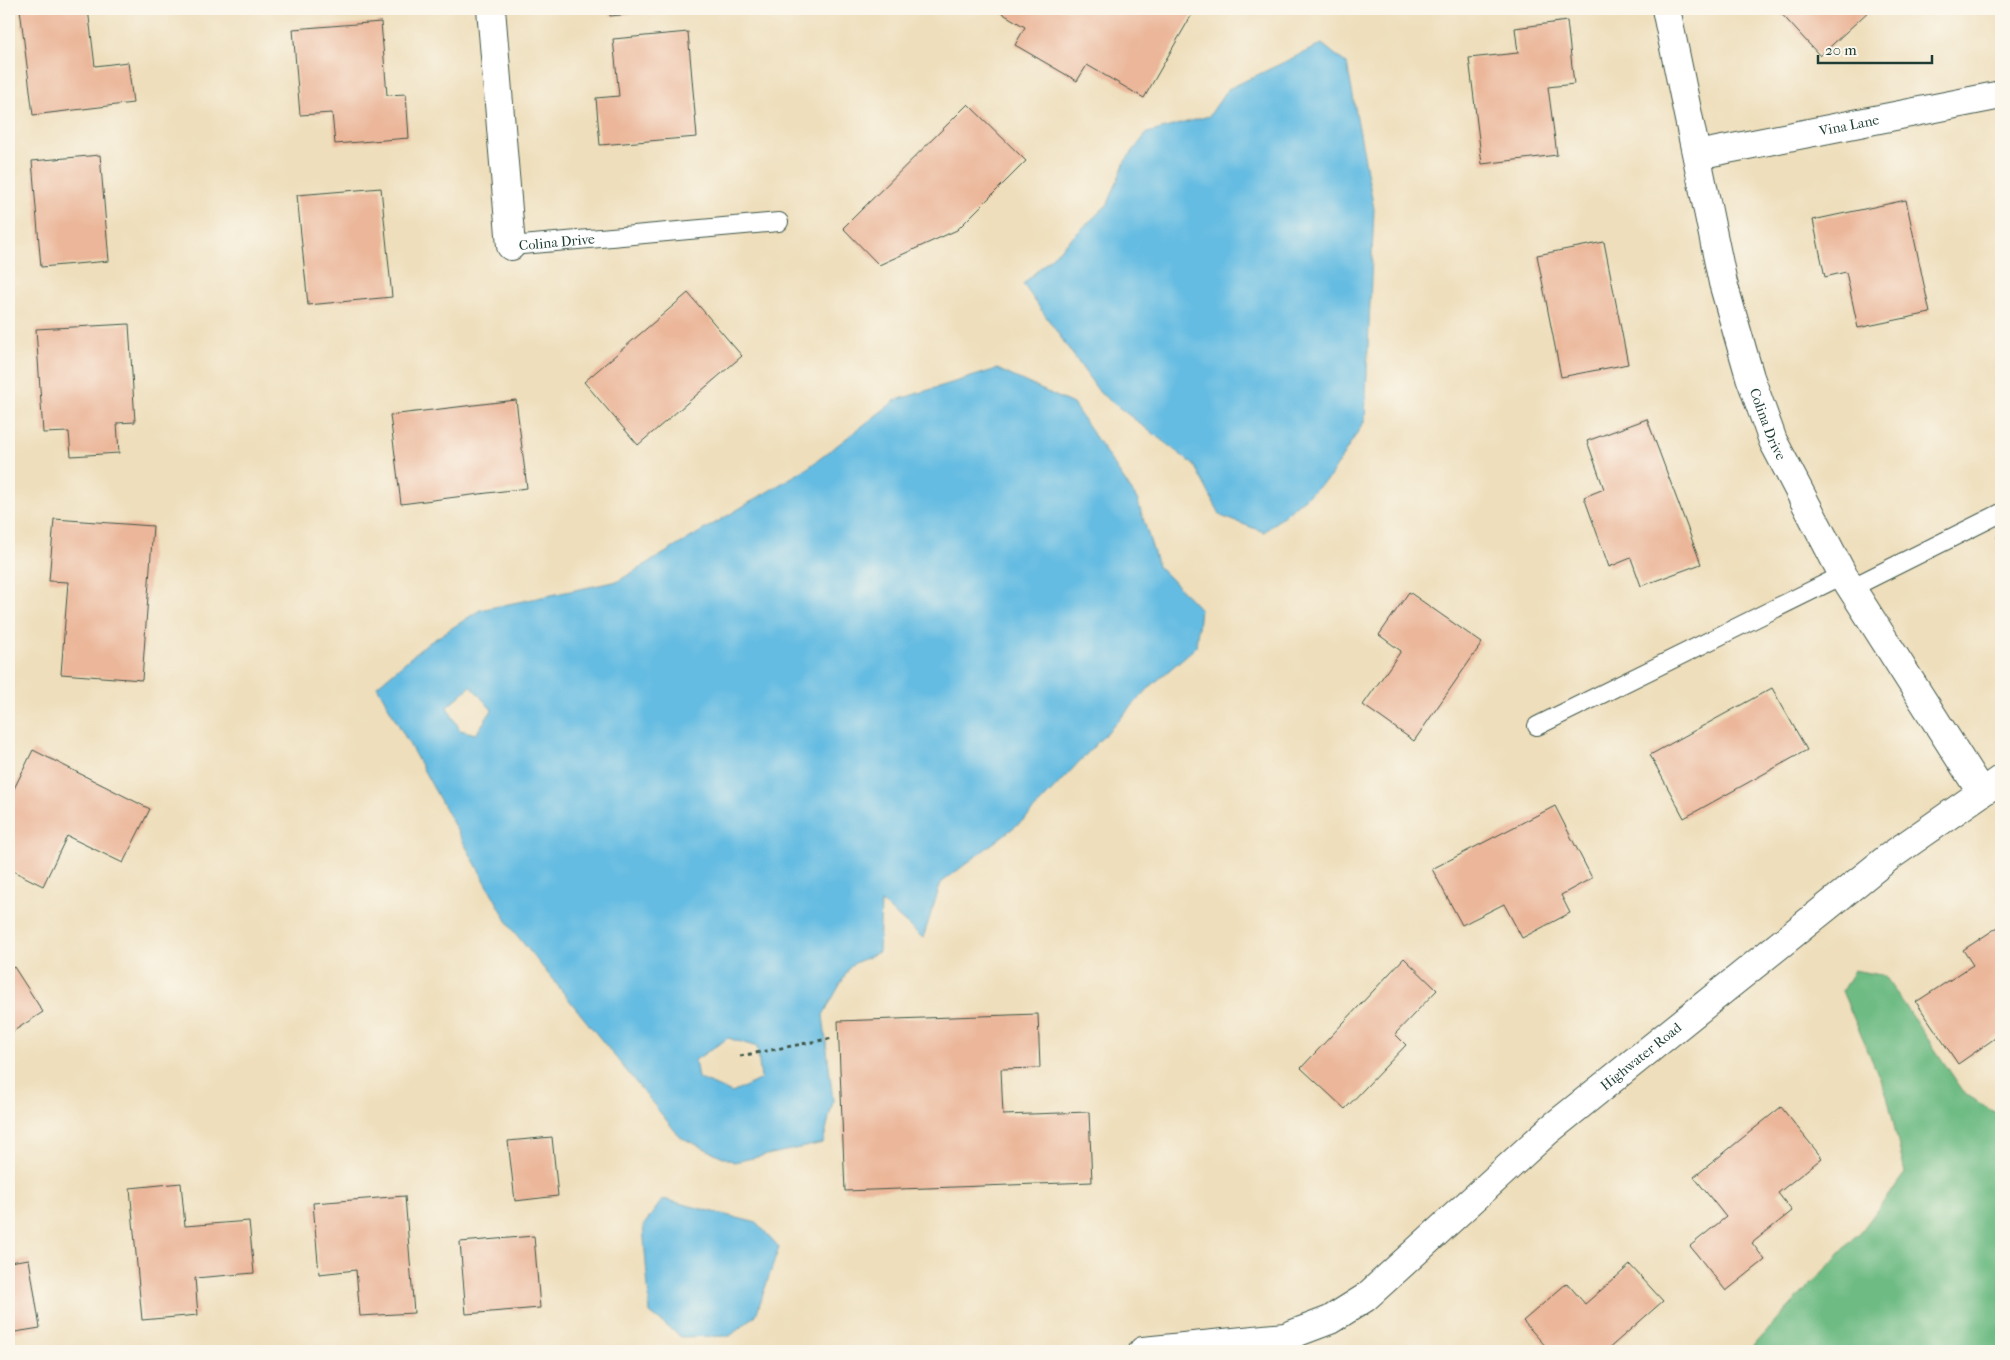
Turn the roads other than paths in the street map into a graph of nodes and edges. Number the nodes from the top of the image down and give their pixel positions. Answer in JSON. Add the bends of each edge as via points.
{"nodes":[{"id":1,"x":491,"y":9,"type":"edge"},
{"id":2,"x":1666,"y":9,"type":"edge"},
{"id":3,"x":2001,"y":95,"type":"edge"},
{"id":4,"x":1698,"y":155,"type":"junction"},
{"id":5,"x":779,"y":222,"type":"dead end"},
{"id":6,"x":511,"y":246,"type":"joint"},
{"id":7,"x":2001,"y":513,"type":"edge"},
{"id":8,"x":1847,"y":581,"type":"junction"},
{"id":9,"x":1537,"y":726,"type":"dead end"},
{"id":10,"x":1991,"y":785,"type":"edge"},
{"id":11,"x":1287,"y":1344,"type":"edge"},
{"id":12,"x":1143,"y":1351,"type":"edge"}],
"edges":[{"from":1,"to":6,"type":"street","name":"Colina Drive"},
{"from":2,"to":4,"type":"street","name":"Colina Drive"},
{"from":3,"to":4,"type":"street","name":"Vina Lane"},
{"from":4,"to":8,"type":"street","name":"Colina Drive","via":[[1723,283],[1772,441]]},
{"from":5,"to":6,"type":"lane","name":"Colina Drive"},
{"from":7,"to":8,"type":"lane"},
{"from":8,"to":9,"type":"lane"},
{"from":8,"to":10,"type":"street","name":"Colina Drive"},
{"from":10,"to":11,"type":"street","name":"Highwater Road","via":[[1890,857],[1549,1130],[1365,1298]]},
{"from":11,"to":12,"type":"street","name":"Highwater Road"}]}
